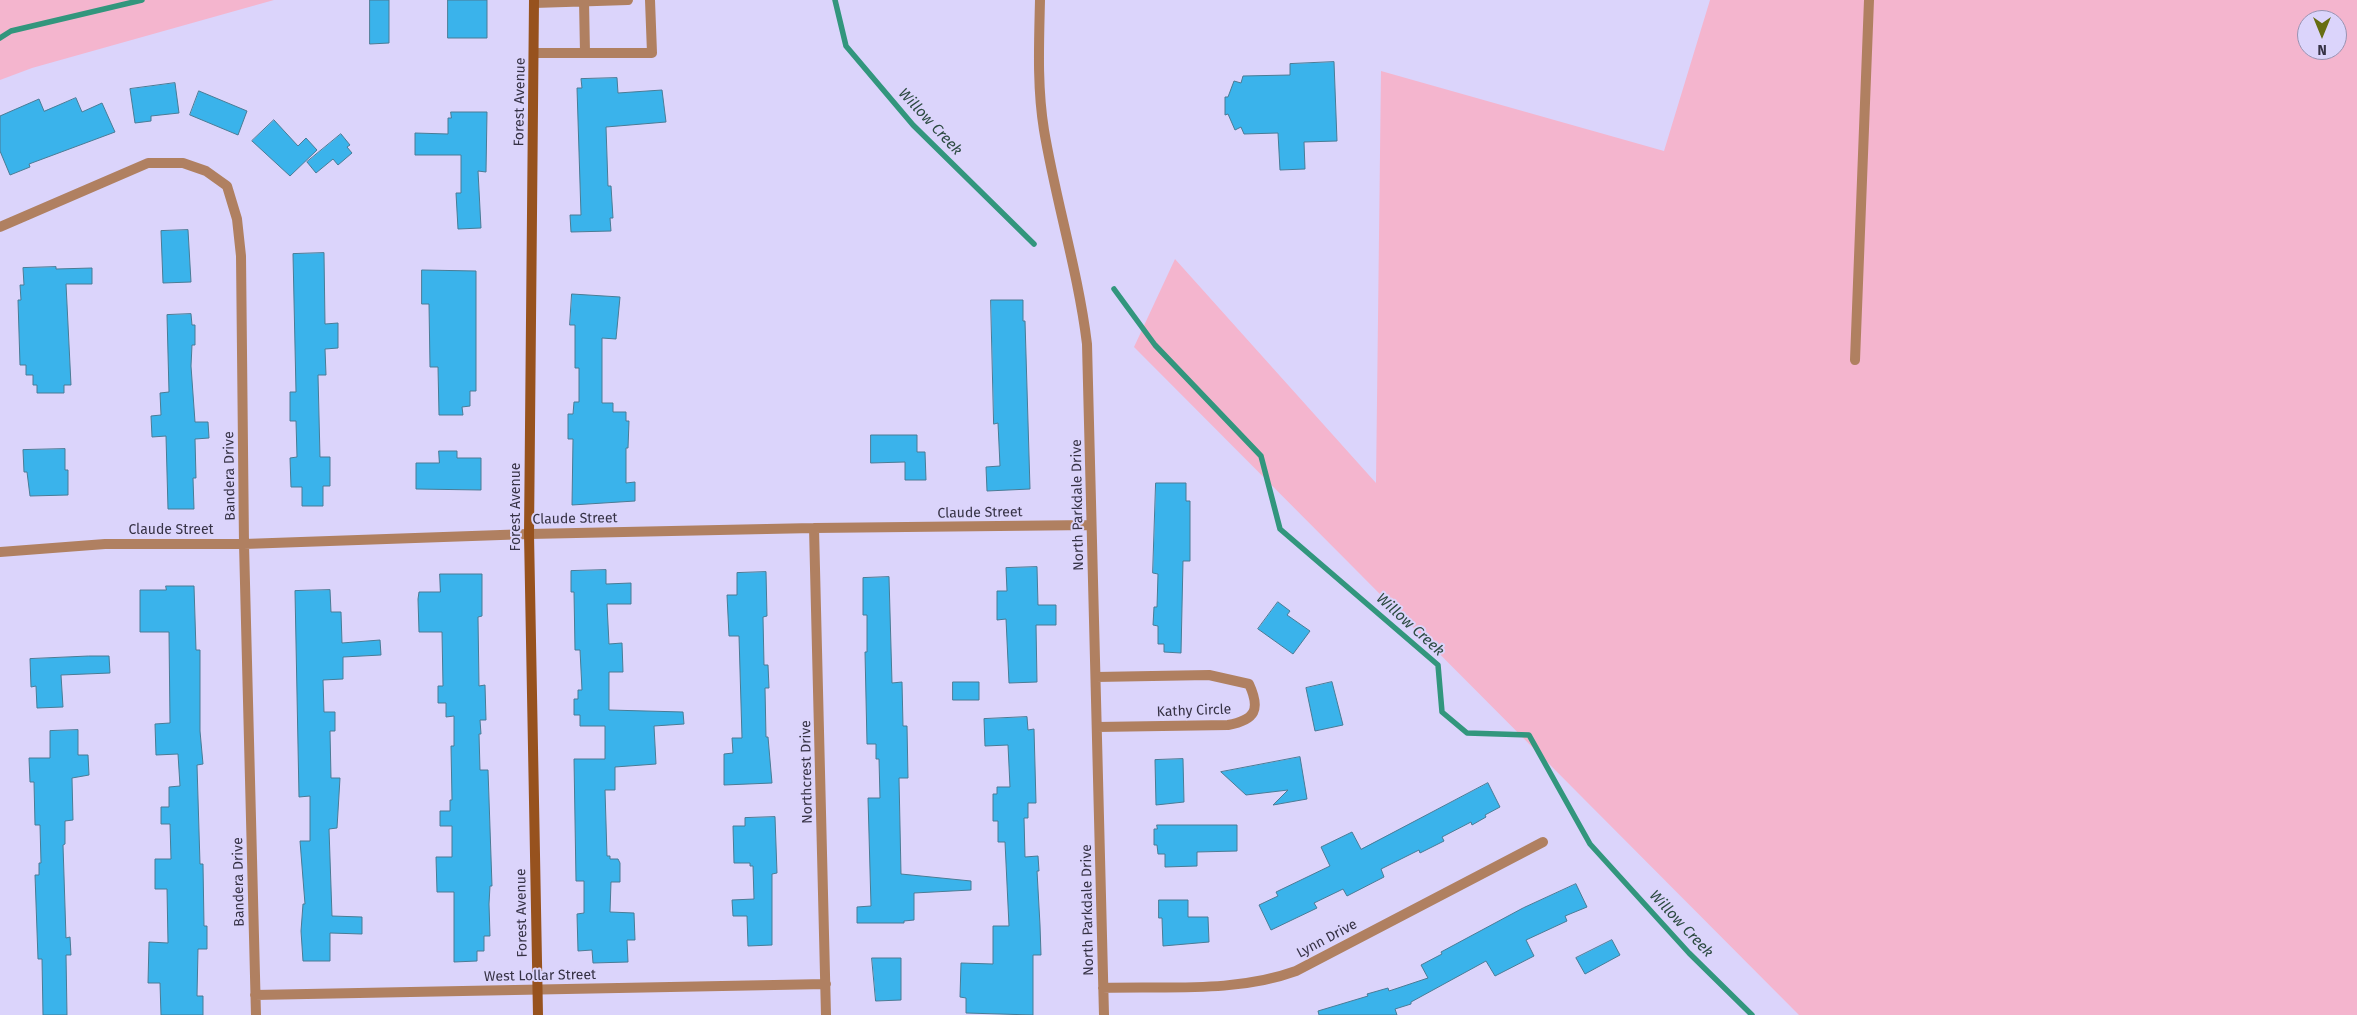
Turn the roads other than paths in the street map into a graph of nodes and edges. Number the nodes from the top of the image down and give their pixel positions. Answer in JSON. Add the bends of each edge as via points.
{"nodes":[{"id":1,"x":628,"y":0,"type":"edge"},
{"id":2,"x":650,"y":0,"type":"edge"},
{"id":3,"x":1040,"y":0,"type":"edge"},
{"id":4,"x":1869,"y":0,"type":"edge"},
{"id":5,"x":584,"y":1,"type":"junction"},
{"id":6,"x":534,"y":2,"type":"edge"},
{"id":7,"x":534,"y":53,"type":"junction"},
{"id":8,"x":585,"y":53,"type":"junction"},
{"id":9,"x":0,"y":227,"type":"edge"},
{"id":10,"x":1855,"y":360,"type":"dead end"},
{"id":11,"x":1091,"y":525,"type":"junction"},
{"id":12,"x":814,"y":528,"type":"junction"},
{"id":13,"x":529,"y":534,"type":"junction"},
{"id":14,"x":244,"y":544,"type":"junction"},
{"id":15,"x":0,"y":552,"type":"edge"},
{"id":16,"x":1096,"y":677,"type":"junction"},
{"id":17,"x":1097,"y":727,"type":"junction"},
{"id":18,"x":1543,"y":842,"type":"dead end"},
{"id":19,"x":826,"y":984,"type":"junction"},
{"id":20,"x":1103,"y":988,"type":"junction"},
{"id":21,"x":537,"y":990,"type":"junction"},
{"id":22,"x":255,"y":995,"type":"junction"},
{"id":23,"x":256,"y":1015,"type":"edge"},
{"id":24,"x":538,"y":1015,"type":"edge"},
{"id":25,"x":826,"y":1015,"type":"edge"},
{"id":26,"x":1104,"y":1015,"type":"edge"}],
"edges":[{"from":1,"to":5,"type":"street"},
{"from":2,"to":8,"type":"street","via":[[652,53]]},
{"from":3,"to":11,"type":"street","name":"North Parkdale Drive","via":[[1039,79],[1044,129],[1079,285],[1087,344]]},
{"from":4,"to":10,"type":"street"},
{"from":5,"to":6,"type":"street"},
{"from":5,"to":8,"type":"street"},
{"from":6,"to":7,"type":"street","name":"Forest Avenue"},
{"from":7,"to":8,"type":"street"},
{"from":7,"to":13,"type":"street","name":"Forest Avenue"},
{"from":9,"to":14,"type":"street","name":"Bandera Drive","via":[[148,163],[183,163],[206,170],[227,186],[237,219],[241,256]]},
{"from":11,"to":12,"type":"street","name":"Claude Street"},
{"from":11,"to":16,"type":"street","name":"North Parkdale Drive"},
{"from":12,"to":13,"type":"street","name":"Claude Street"},
{"from":12,"to":19,"type":"street","name":"Northcrest Drive"},
{"from":13,"to":14,"type":"street","name":"Claude Street"},
{"from":13,"to":21,"type":"street","name":"Forest Avenue"},
{"from":14,"to":15,"type":"street","name":"Claude Street","via":[[105,544]]},
{"from":14,"to":22,"type":"street","name":"Bandera Drive"},
{"from":16,"to":17,"type":"street","name":"North Parkdale Drive"},
{"from":16,"to":17,"type":"street","name":"Kathy Circle","via":[[1209,675],[1249,684],[1255,697],[1252,714],[1245,721],[1228,725]]},
{"from":17,"to":20,"type":"street","name":"North Parkdale Drive"},
{"from":18,"to":20,"type":"street","name":"Lynn Drive","via":[[1296,970],[1266,981]]},
{"from":19,"to":21,"type":"street","name":"West Lollar Street"},
{"from":19,"to":25,"type":"street","name":"Northcrest Drive"},
{"from":20,"to":26,"type":"street","name":"North Parkdale Drive"},
{"from":21,"to":22,"type":"street","name":"West Lollar Street"},
{"from":21,"to":24,"type":"street","name":"Forest Avenue"},
{"from":22,"to":23,"type":"street","name":"Bandera Drive"}]}
